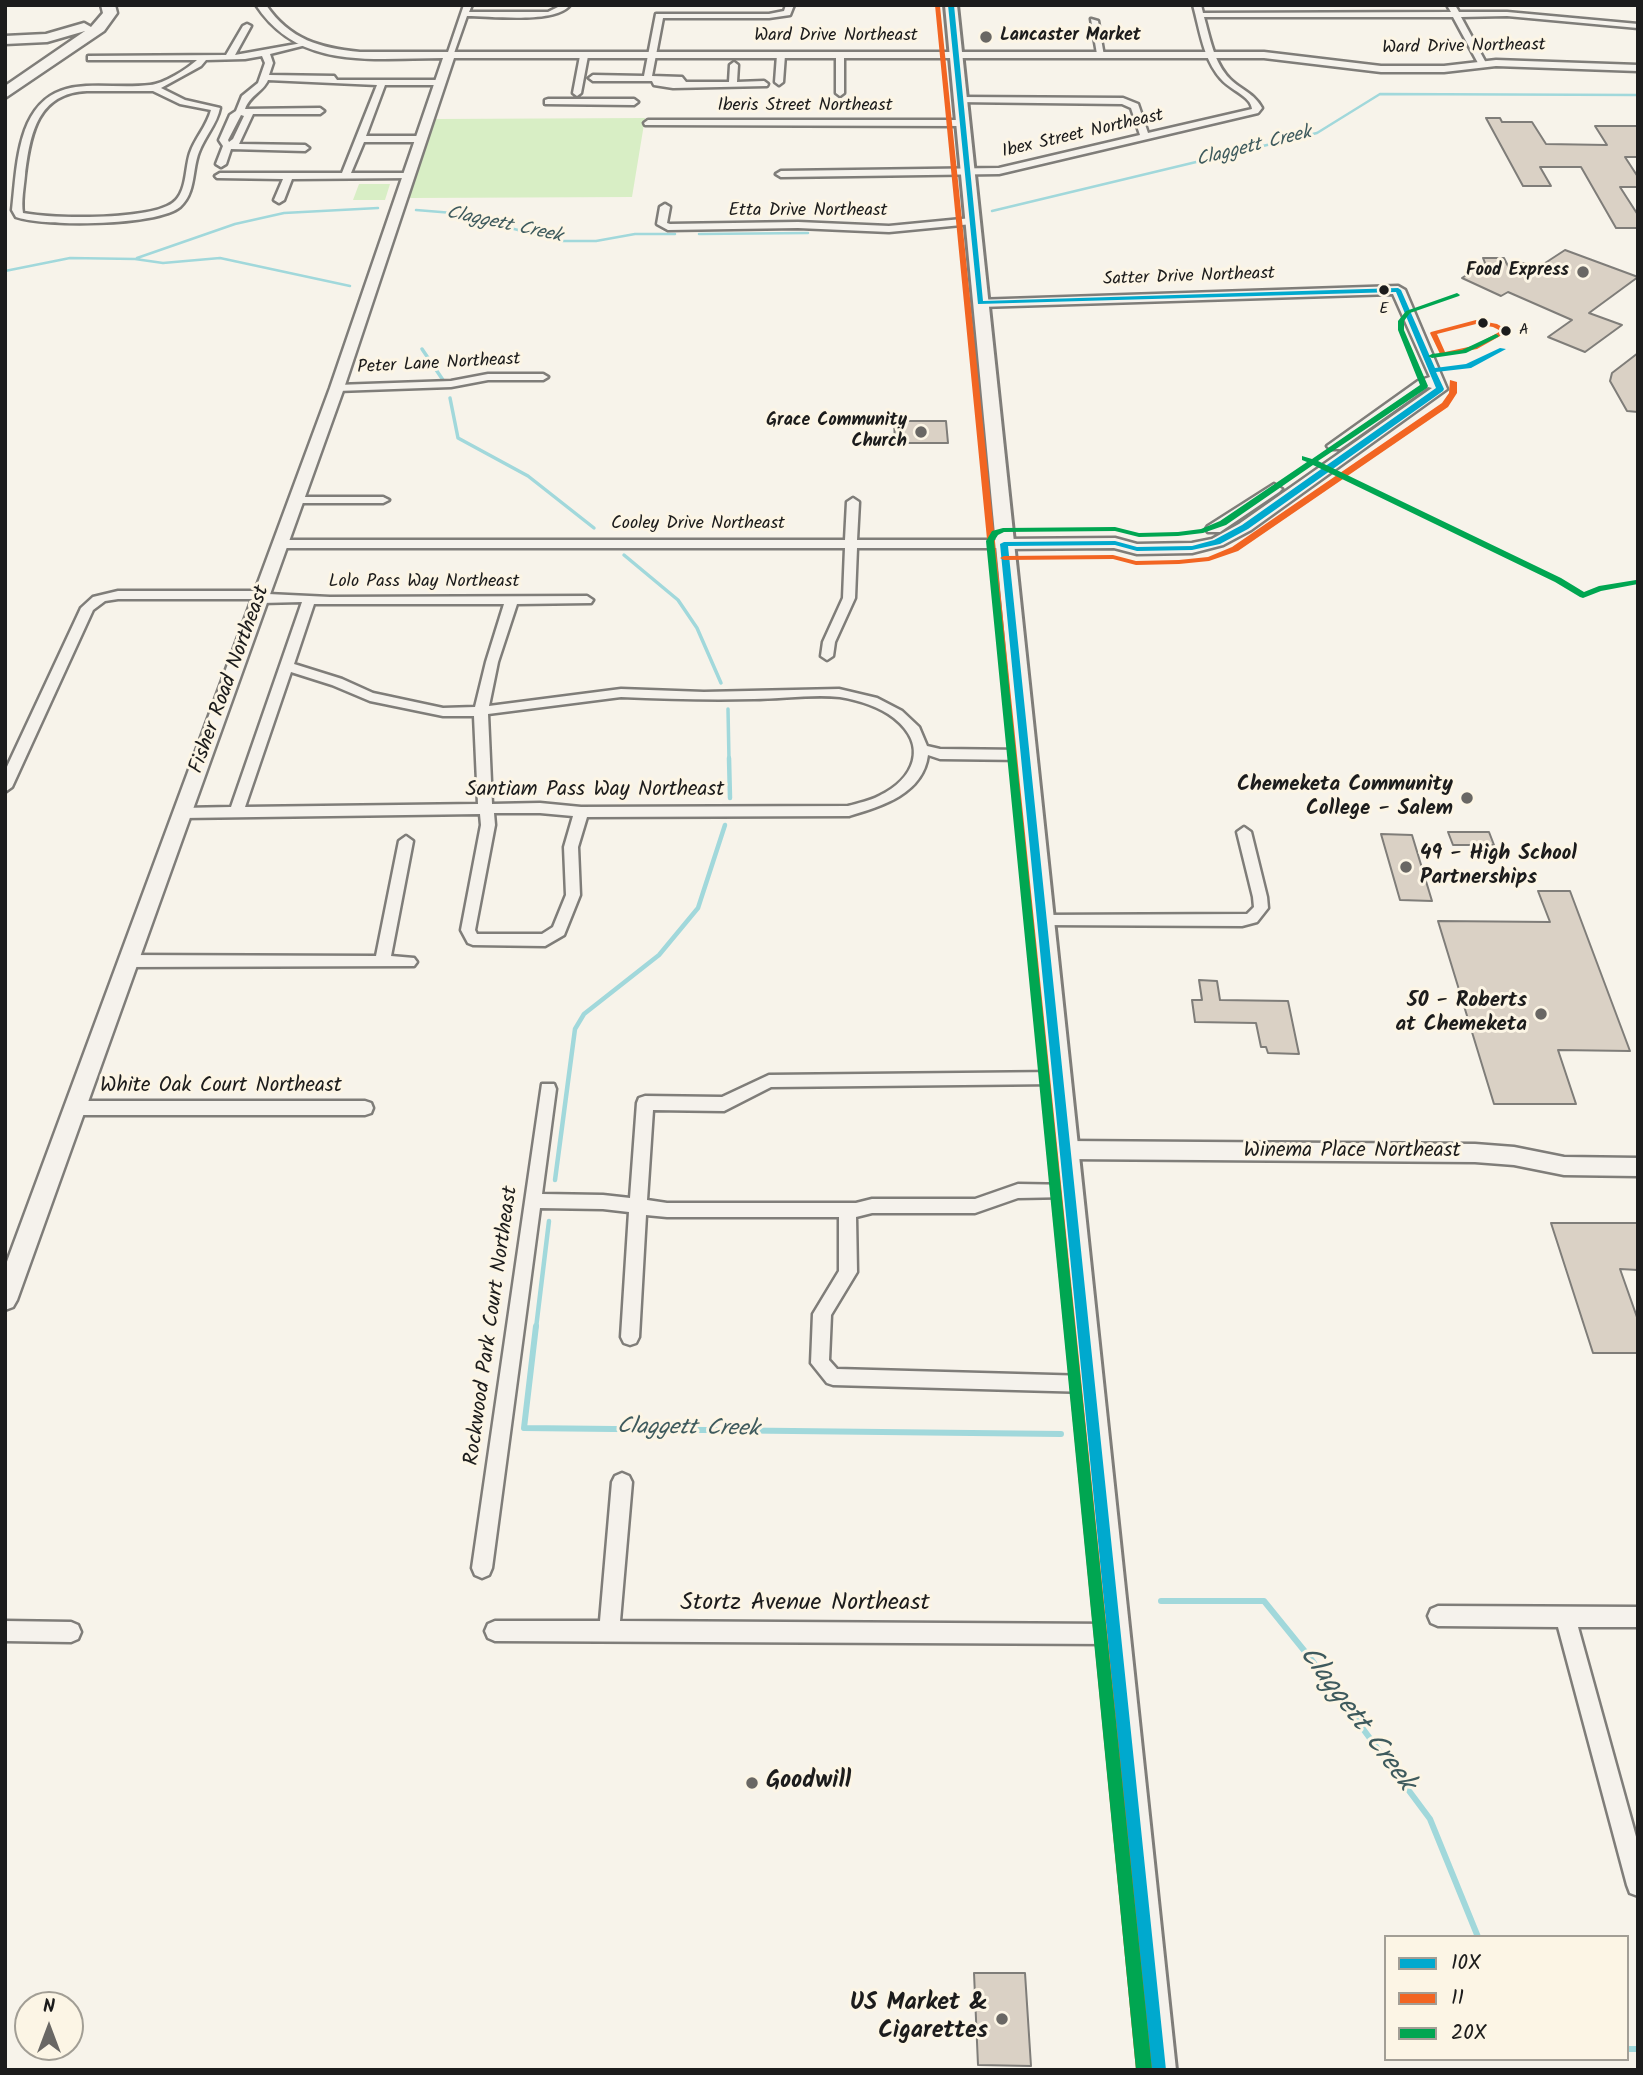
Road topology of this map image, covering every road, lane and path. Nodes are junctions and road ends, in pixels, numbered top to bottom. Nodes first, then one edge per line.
1 (92, 5) edge
2 (107, 5) edge
3 (261, 5) edge
4 (566, 5) edge
5 (951, 5) edge
6 (1197, 5) edge
7 (788, 9) edge
8 (1454, 9) edge
9 (466, 10) edge
10 (1200, 15) junction
11 (1094, 21) dead end
12 (247, 26) dead end
13 (1638, 26) edge
14 (5, 40) edge
15 (302, 45) junction
16 (266, 54) junction
17 (956, 54) junction
18 (1101, 54) junction
19 (1212, 54) junction
20 (651, 55) junction
21 (781, 55) junction
22 (840, 55) junction
23 (449, 56) junction
24 (584, 56) junction
25 (229, 57) junction
26 (91, 58) dead end
27 (204, 58) junction
28 (1482, 63) junction
29 (734, 65) dead end
30 (1638, 68) edge
31 (263, 77) junction
32 (593, 78) dead end
33 (652, 78) junction
34 (382, 82) junction
35 (440, 82) junction
36 (779, 82) dead end
37 (733, 84) junction
38 (764, 84) dead end
39 (155, 88) junction
40 (614, 90) junction
41 (5, 93) edge
42 (577, 93) dead end
43 (840, 93) dead end
44 (960, 100) junction
45 (548, 102) dead end
46 (634, 102) dead end
47 (320, 111) dead end
48 (240, 112) junction
49 (648, 123) dead end
50 (962, 123) junction
51 (1145, 137) junction
52 (361, 139) junction
53 (420, 139) junction
54 (228, 146) junction
55 (304, 148) dead end
56 (221, 164) dead end
57 (967, 172) junction
58 (781, 174) dead end
59 (220, 176) dead end
60 (289, 176) junction
61 (345, 176) junction
62 (408, 176) junction
63 (279, 200) dead end
64 (665, 207) dead end
65 (972, 221) junction
66 (1398, 290) joint
67 (980, 303) junction
68 (543, 377) dead end
69 (337, 388) junction
70 (383, 500) dead end
71 (296, 501) junction
72 (853, 502) dead end
73 (280, 544) junction
74 (852, 544) junction
75 (1004, 544) junction
76 (261, 597) junction
77 (309, 600) junction
78 (512, 600) junction
79 (587, 600) dead end
80 (827, 656) dead end
81 (288, 667) junction
82 (481, 711) junction
83 (923, 749) junction
84 (1025, 751) junction
85 (5, 787) edge
86 (487, 811) junction
87 (580, 812) junction
88 (182, 813) junction
89 (236, 814) junction
90 (1244, 832) dead end
91 (406, 841) dead end
92 (1042, 920) junction
93 (127, 961) junction
94 (382, 962) junction
95 (409, 962) dead end
96 (1058, 1078) junction
97 (548, 1089) dead end
98 (76, 1108) junction
99 (365, 1108) dead end
100 (1065, 1150) junction
101 (1638, 1167) edge
102 (1069, 1190) junction
103 (533, 1201) junction
104 (638, 1206) junction
105 (847, 1210) junction
106 (5, 1300) edge
107 (631, 1337) dead end
108 (1089, 1384) junction
109 (622, 1482) dead end
110 (482, 1568) dead end
111 (1438, 1616) dead end
112 (1566, 1617) junction
113 (1638, 1617) edge
114 (609, 1630) junction
115 (5, 1631) edge
116 (495, 1631) dead end
117 (71, 1632) dead end
118 (1115, 1634) junction
119 (1638, 1885) edge
120 (1158, 2070) edge

1 - 14 highway
2 - 41 highway
3 - 15 street, Ward Drive Northeast
4 - 9 street
5 - 17 main road
6 - 10 street
7 - 20 street
8 - 10 street
8 - 13 street
8 - 28 street
9 - 23 street
10 - 19 street
11 - 18 street
12 - 25 street
15 - 16 street
15 - 23 street, Ward Drive Northeast
16 - 25 street
16 - 31 street
17 - 18 street, Ward Drive Northeast
17 - 22 street, Ward Drive Northeast
17 - 44 main road
18 - 19 street, Ward Drive Northeast
19 - 28 street, Ward Drive Northeast
19 - 51 street, Ibex Street Northeast
20 - 21 street, Ward Drive Northeast
20 - 24 street, Ward Drive Northeast
20 - 33 street
21 - 22 street, Ward Drive Northeast
21 - 36 street
22 - 43 street
23 - 24 street, Ward Drive Northeast
23 - 35 street, Fisher Road Northeast
24 - 42 street
25 - 27 street
26 - 27 street
27 - 39 street
28 - 30 street, Ward Drive Northeast
29 - 37 street
31 - 34 street
31 - 48 street
32 - 40 street
33 - 37 street
33 - 40 street
34 - 35 street
34 - 52 street
35 - 53 street, Fisher Road Northeast
37 - 38 street
39 - 39 street
40 - 45 street
40 - 46 street
44 - 50 main road
44 - 51 street
47 - 48 street
48 - 54 street
49 - 50 street, Iberis Street Northeast
50 - 57 main road
51 - 57 street, Ibex Street Northeast
52 - 53 street
52 - 61 street
53 - 62 street, Fisher Road Northeast
54 - 55 street
54 - 56 street
57 - 58 street, Ibex Street Northeast
57 - 65 main road
59 - 60 street
60 - 61 street
60 - 63 street
61 - 62 street
62 - 69 street, Fisher Road Northeast
64 - 65 street, Etta Drive Northeast
65 - 67 main road
66 - 67 street, Satter Drive Northeast
66 - 75 street, Cooley Drive Northeast
67 - 75 main road
68 - 69 street, Peter Lane Northeast
69 - 71 street, Fisher Road Northeast
70 - 71 street
71 - 73 street, Fisher Road Northeast
72 - 74 street
73 - 74 street, Cooley Drive Northeast
73 - 76 street, Fisher Road Northeast
74 - 75 street, Cooley Drive Northeast
74 - 80 street
75 - 84 main road
76 - 77 street, Lolo Pass Way Northeast
76 - 85 street, Lolo Pass Way Northeast
76 - 88 street, Fisher Road Northeast
77 - 78 street, Lolo Pass Way Northeast
77 - 81 street
78 - 79 street, Lolo Pass Way Northeast
78 - 82 street
81 - 82 street
81 - 89 street
82 - 83 street
82 - 86 street
83 - 84 street
83 - 87 street, Santiam Pass Way Northeast
84 - 92 main road
86 - 87 street, Santiam Pass Way Northeast
86 - 87 street
86 - 89 street, Santiam Pass Way Northeast
88 - 89 street, Santiam Pass Way Northeast
88 - 93 street, Fisher Road Northeast
90 - 92 street
91 - 94 street
92 - 96 main road
93 - 94 street
93 - 98 street, Fisher Road Northeast
94 - 95 street
96 - 100 main road
96 - 104 street
97 - 103 street, Rockwood Park Court Northeast
98 - 99 street, White Oak Court Northeast
98 - 106 street, Fisher Road Northeast
100 - 101 street, Winema Place Northeast
100 - 102 main road
102 - 105 street
102 - 108 main road
103 - 104 street
103 - 110 street, Rockwood Park Court Northeast
104 - 105 street
104 - 107 street
105 - 108 street
108 - 118 main road
109 - 114 street
111 - 112 street
112 - 113 street
112 - 119 street
114 - 116 street, Stortz Avenue Northeast
114 - 118 street, Stortz Avenue Northeast
115 - 117 street
118 - 120 main road

